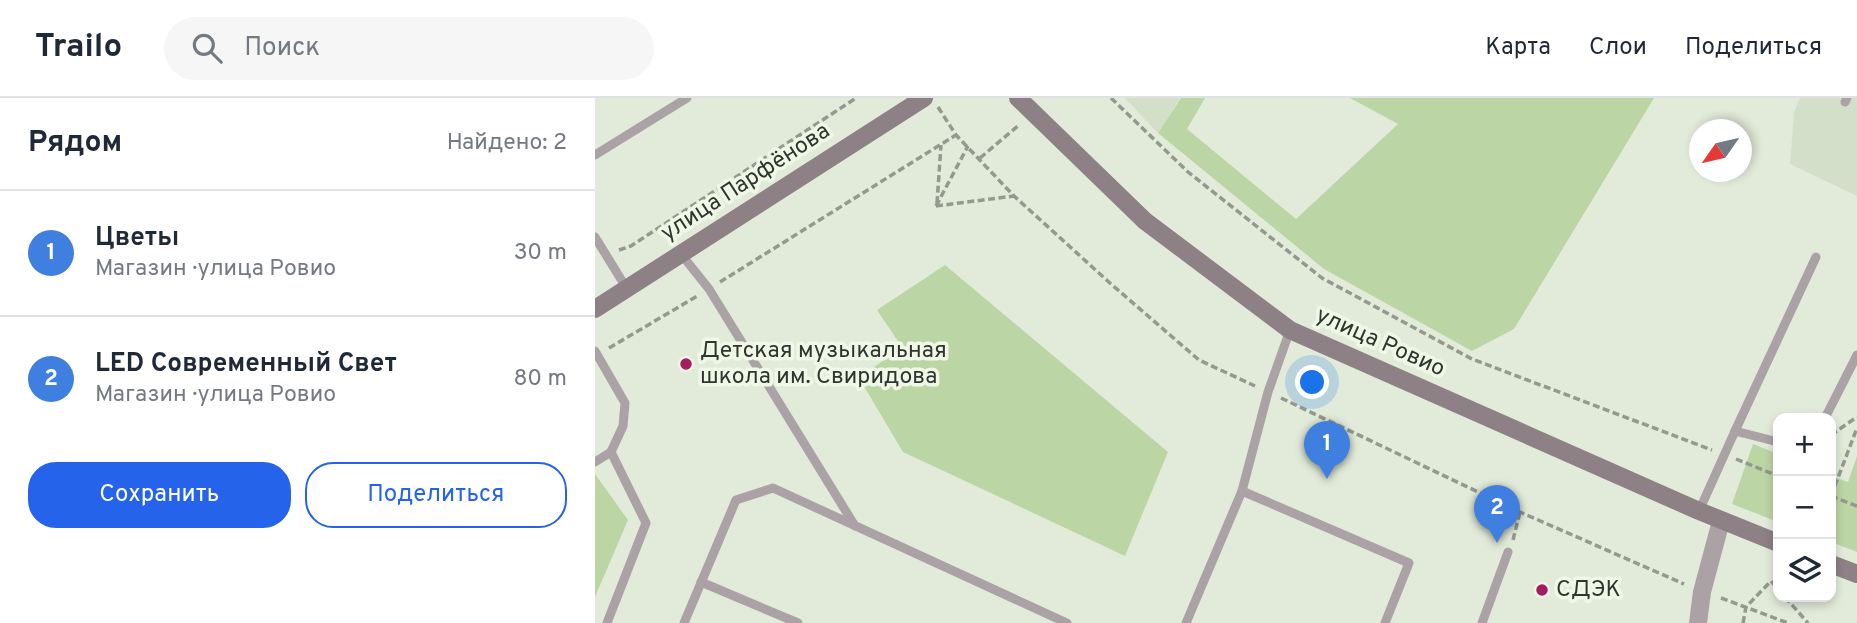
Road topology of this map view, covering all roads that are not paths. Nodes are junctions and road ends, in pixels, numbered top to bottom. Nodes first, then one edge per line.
1 (687, 98) edge
2 (924, 98) edge
3 (1018, 98) edge
4 (595, 155) edge
5 (595, 237) edge
6 (681, 254) junction
7 (1816, 257) dead end
8 (627, 289) junction
9 (595, 309) edge
10 (1290, 330) junction
11 (596, 353) edge
12 (1857, 355) edge
13 (1828, 413) edge
14 (1735, 431) junction
15 (1773, 441) edge
16 (611, 452) junction
17 (595, 462) edge
18 (1242, 491) junction
19 (1699, 512) junction
20 (1721, 521) junction
21 (856, 527) junction
22 (1773, 541) edge
23 (1509, 552) road end
24 (1836, 566) edge
25 (1857, 574) edge
26 (701, 582) junction
27 (607, 623) edge
28 (684, 623) edge
29 (798, 623) edge
30 (1067, 623) edge
31 (1186, 623) edge
32 (1385, 623) edge
33 (1482, 623) edge
34 (1698, 623) edge

1 - 4 lane
2 - 6 main road, улица Парфёнова
3 - 10 main road, улица Ровио
5 - 8 lane
6 - 8 main road, улица Парфёнова
6 - 21 lane
7 - 14 lane
8 - 9 main road, улица Парфёнова
10 - 18 lane
10 - 19 main road, улица Ровио
11 - 16 lane
12 - 13 lane
14 - 15 lane
14 - 19 lane
16 - 17 lane
16 - 27 lane
18 - 31 lane
18 - 32 lane
19 - 20 main road, улица Ровио
20 - 22 main road, улица Ровио
20 - 34 street
21 - 26 lane
21 - 30 lane
23 - 33 lane
24 - 25 main road
26 - 28 lane
26 - 29 lane

